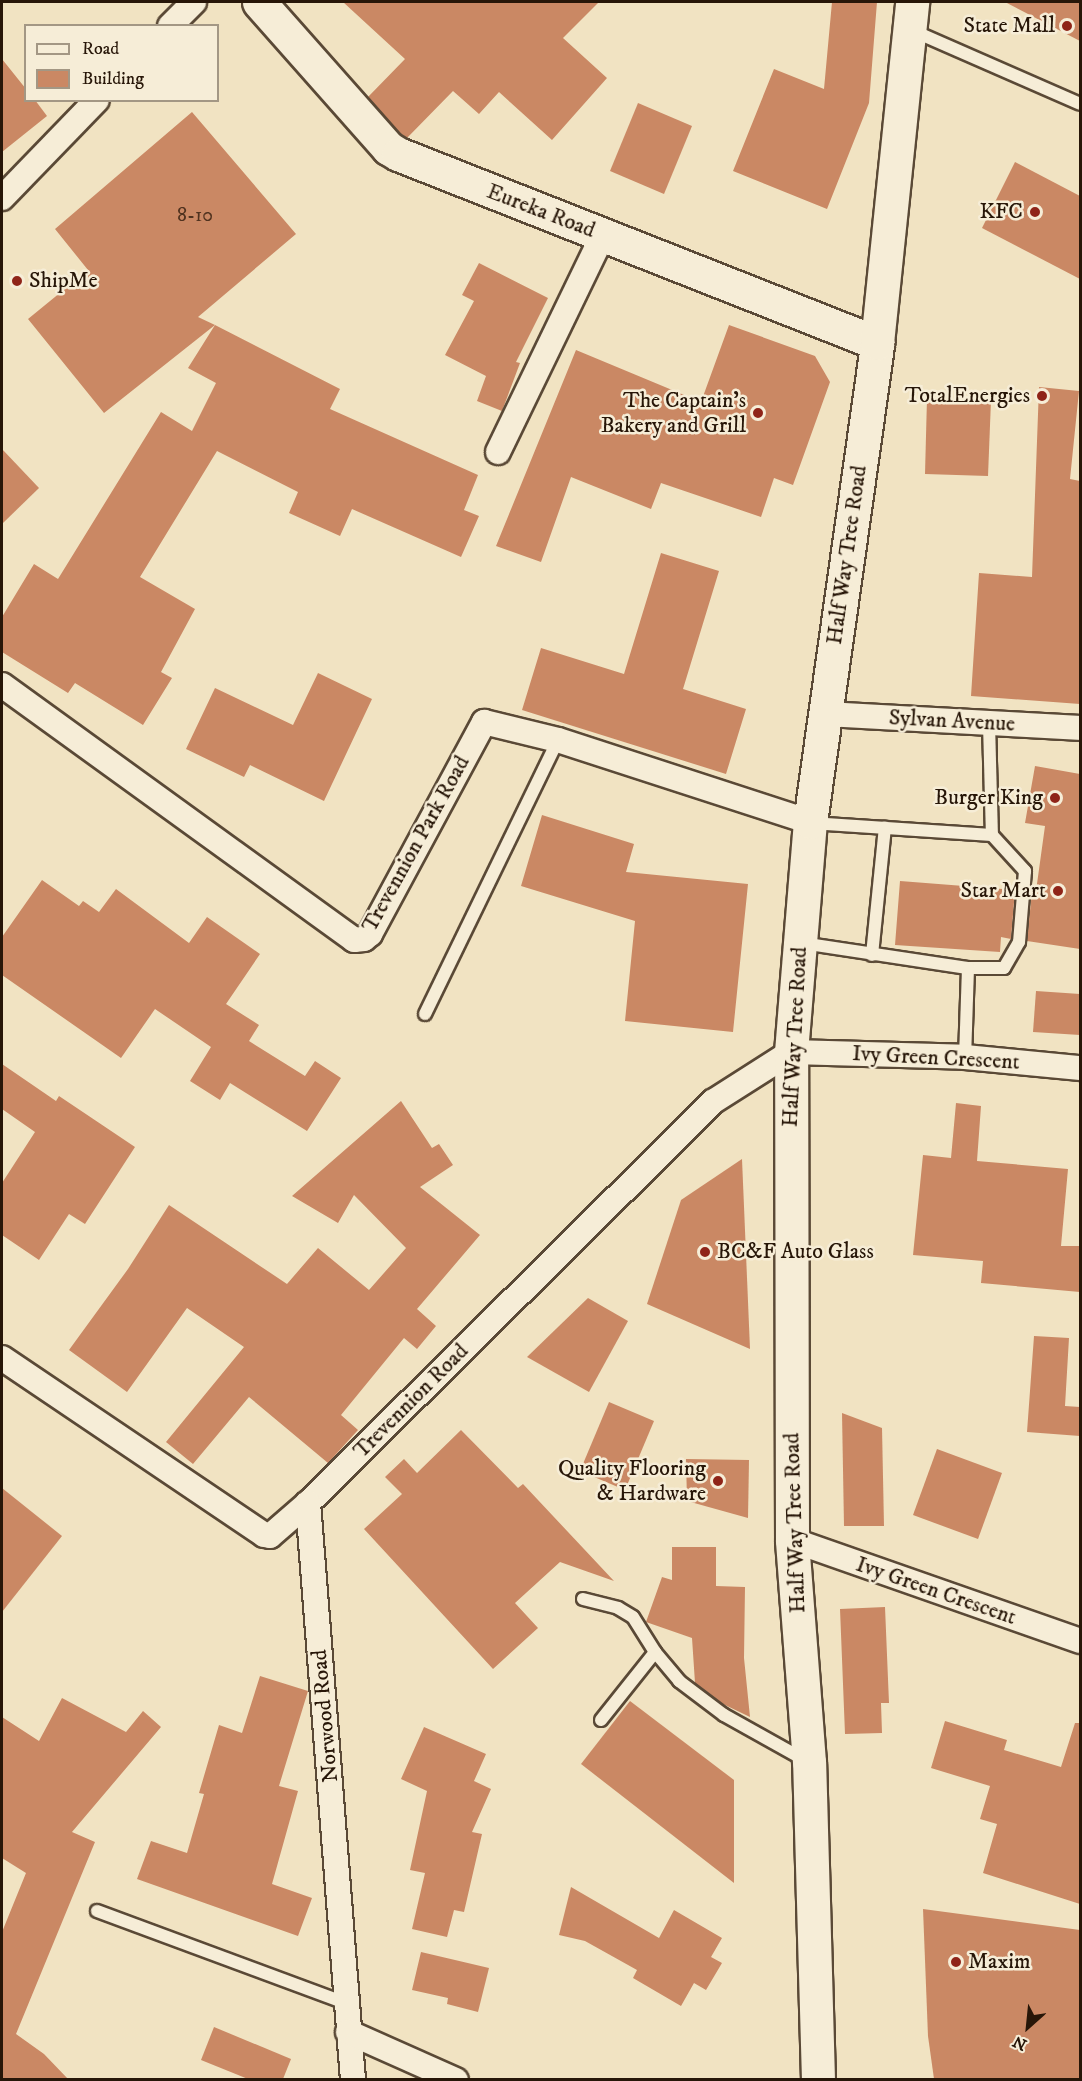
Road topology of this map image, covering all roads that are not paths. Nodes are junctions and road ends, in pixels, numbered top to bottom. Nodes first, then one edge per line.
1 (194, 2) edge
2 (259, 2) edge
3 (909, 15) edge
4 (172, 24) edge
5 (95, 102) edge
6 (1080, 104) edge
7 (2, 198) edge
8 (603, 235) junction
9 (877, 343) junction
10 (498, 452) dead end
11 (2, 685) edge
12 (824, 714) junction
13 (989, 723) junction
14 (1080, 728) edge
15 (558, 740) junction
16 (810, 822) junction
17 (885, 828) junction
18 (992, 835) junction
19 (799, 942) junction
20 (872, 955) junction
21 (968, 968) junction
22 (425, 1014) dead end
23 (791, 1052) junction
24 (965, 1057) junction
25 (1080, 1068) edge
26 (2, 1358) edge
27 (308, 1503) junction
28 (792, 1540) junction
29 (583, 1599) dead end
30 (1080, 1641) edge
31 (655, 1652) junction
32 (601, 1720) dead end
33 (809, 1762) junction
34 (97, 1911) dead end
35 (346, 2003) junction
36 (348, 2032) junction
37 (353, 2079) edge
38 (456, 2079) edge
39 (818, 2079) edge

1 - 4 street
2 - 8 main road, Eureka Road
3 - 6 lane
3 - 9 main road, Half Way Tree Road
5 - 7 street
8 - 9 main road, Eureka Road
8 - 10 street
9 - 12 main road, Half Way Tree Road
11 - 15 street, Trevennion Park Road
12 - 13 street, Sylvan Avenue
12 - 16 main road, Half Way Tree Road
13 - 14 street, Sylvan Avenue
13 - 18 lane
15 - 16 street, Trevennion Park Road
15 - 22 lane
16 - 17 lane
16 - 19 main road, Half Way Tree Road
17 - 18 lane
17 - 20 lane
18 - 21 lane
19 - 20 lane
19 - 23 main road, Half Way Tree Road
20 - 21 lane
21 - 24 lane
23 - 24 street, Ivy Green Crescent
23 - 27 street, Trevennion Road
23 - 28 main road, Half Way Tree Road
24 - 25 street, Ivy Green Crescent
26 - 27 street, Trevennion Road
27 - 35 street, Norwood Road
28 - 30 street, Ivy Green Crescent
28 - 33 main road, Half Way Tree Road
29 - 31 lane
31 - 32 lane
31 - 33 lane
33 - 39 main road, Half Way Tree Road
34 - 35 lane
35 - 36 street, Norwood Road
36 - 37 street, Norwood Road
36 - 38 street

